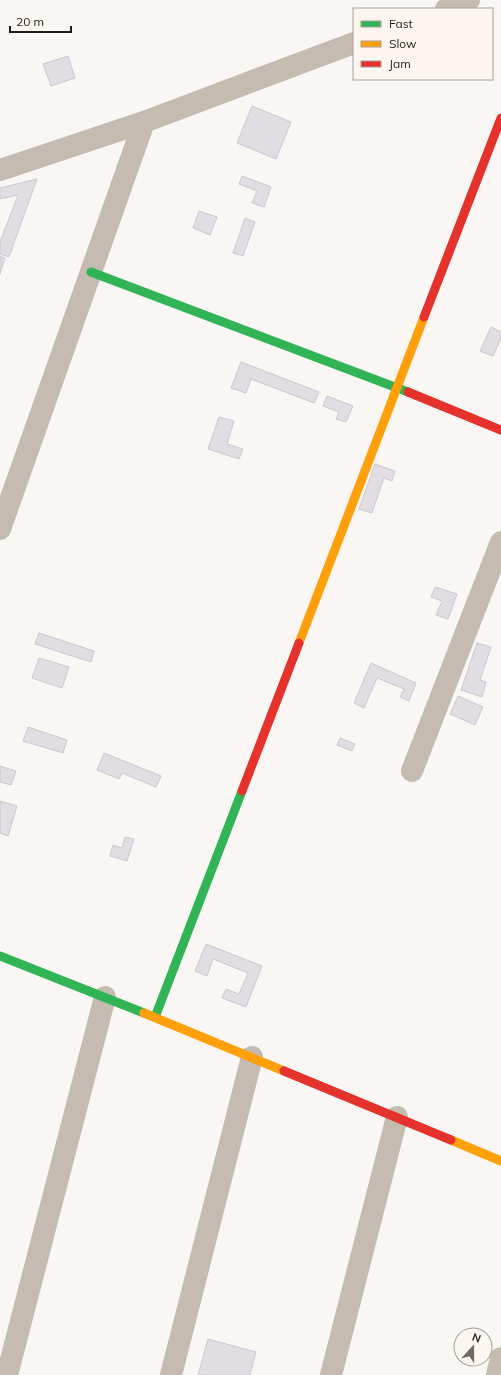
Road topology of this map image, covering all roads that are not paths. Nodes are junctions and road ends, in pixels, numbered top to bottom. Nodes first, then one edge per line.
1 (470, 0) edge
2 (449, 8) edge
3 (353, 43) edge
4 (501, 118) edge
5 (144, 122) junction
6 (0, 170) edge
7 (91, 272) junction
8 (397, 388) junction
9 (501, 430) edge
10 (0, 529) edge
11 (501, 542) edge
12 (412, 771) dead end
13 (0, 956) edge
14 (105, 997) junction
15 (155, 1017) junction
16 (252, 1057) junction
17 (397, 1117) junction
18 (501, 1161) edge
19 (501, 1358) edge
20 (7, 1375) edge
21 (171, 1375) edge
22 (331, 1375) edge
23 (497, 1375) edge

1 - 2 street
3 - 5 street
4 - 8 street
5 - 6 street
5 - 7 street
7 - 8 street
7 - 10 street
8 - 9 street
8 - 15 street
11 - 12 street
13 - 14 street
14 - 15 street
14 - 20 street
15 - 16 street
16 - 17 street
16 - 21 street
17 - 18 street
17 - 22 street
19 - 23 street

